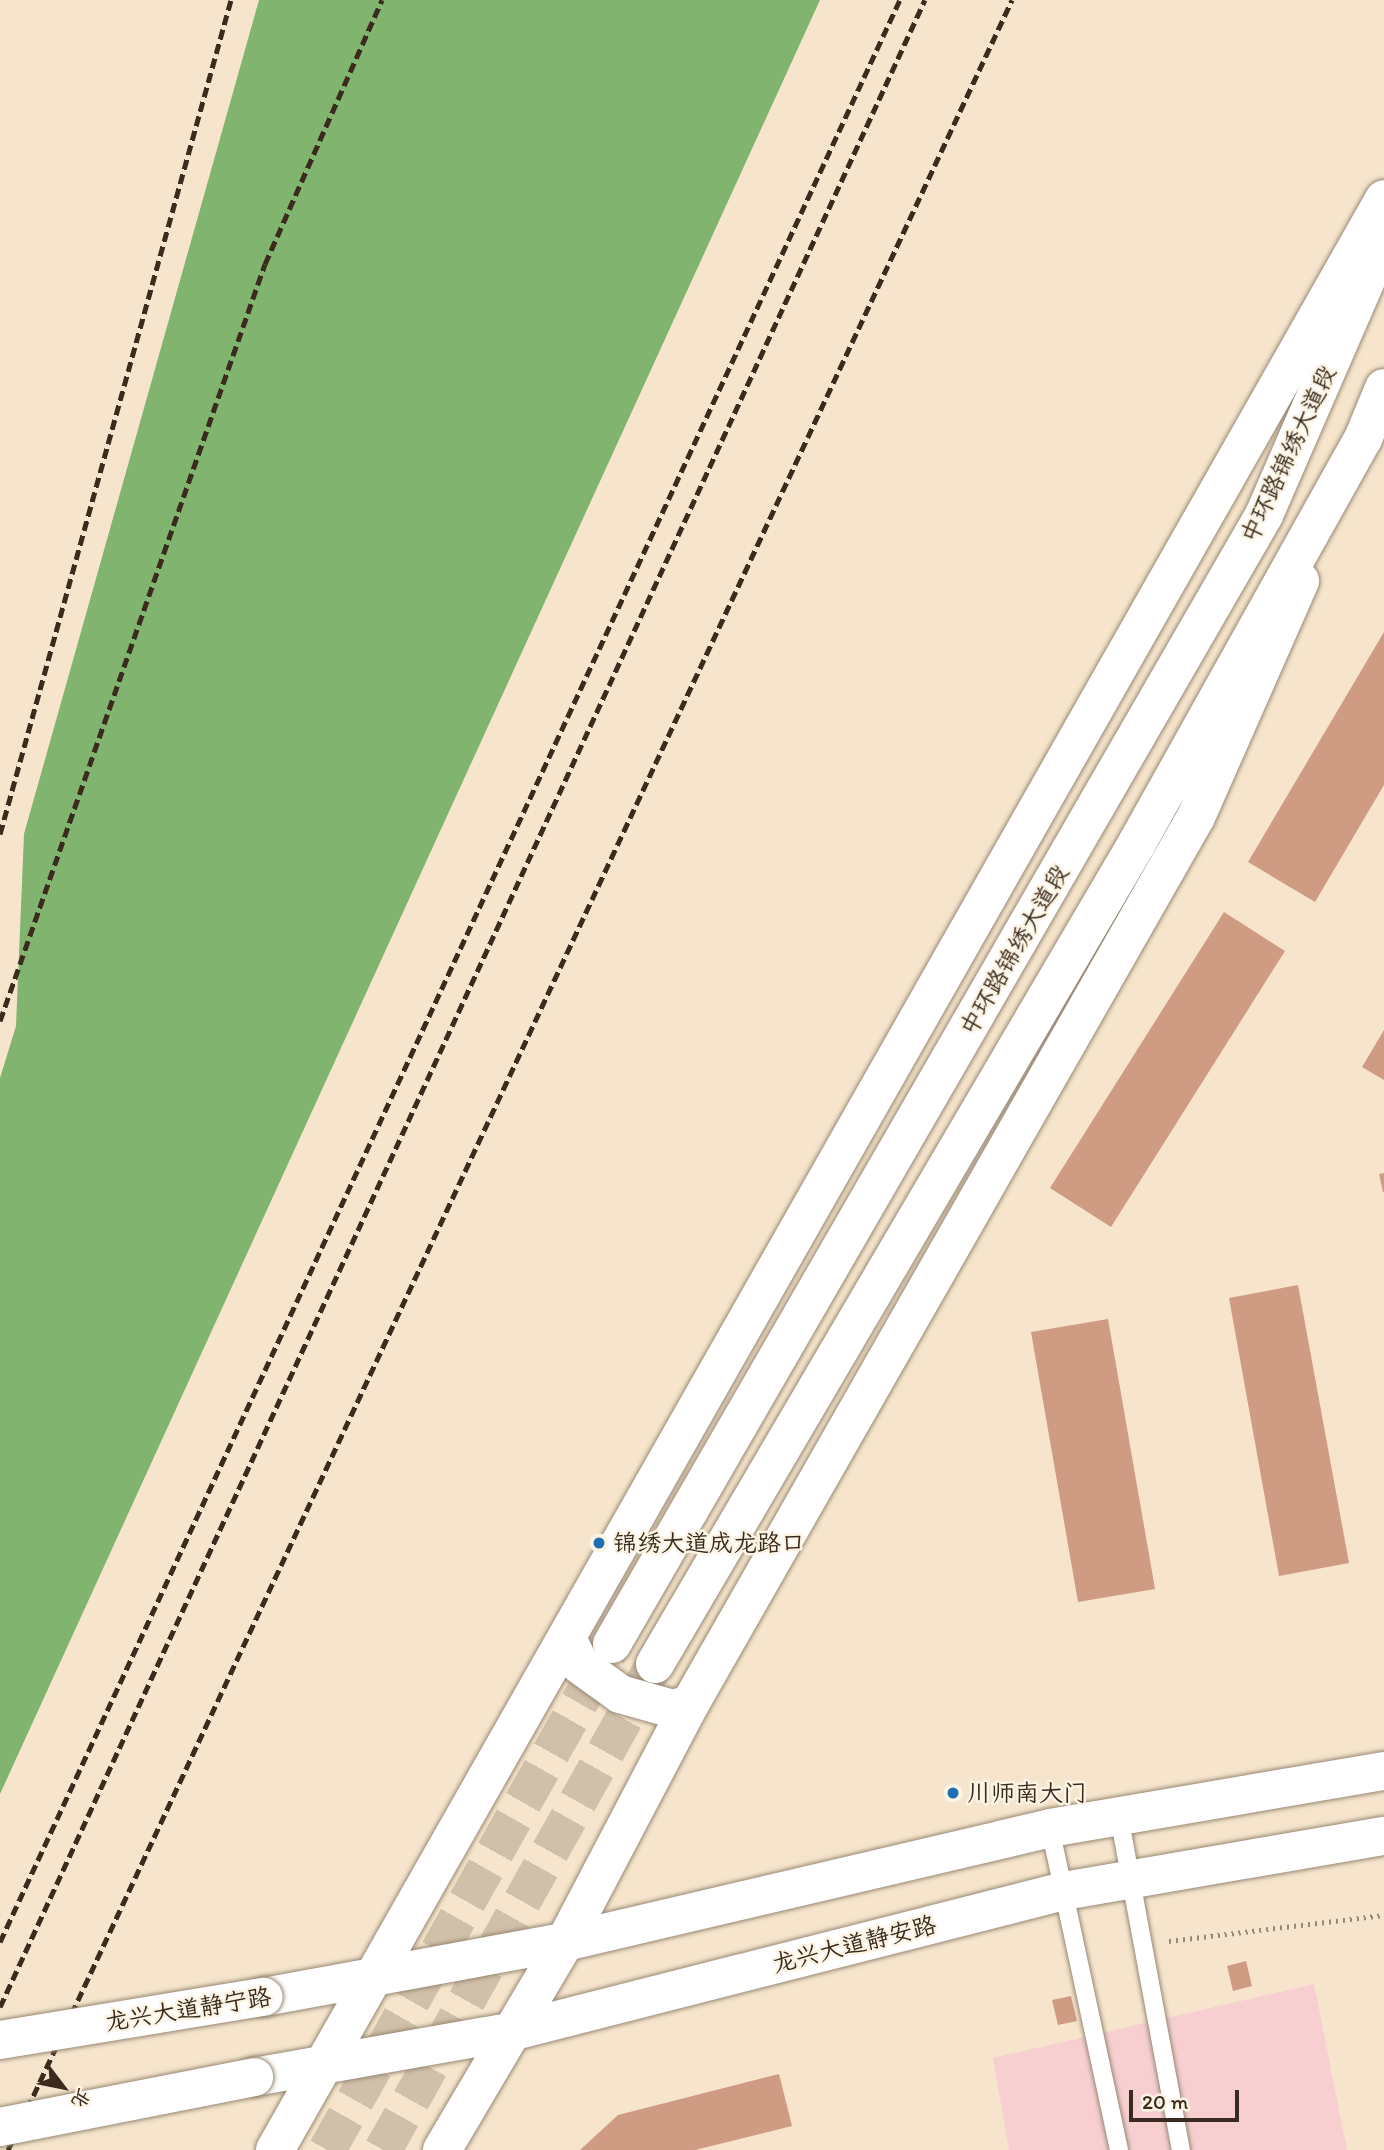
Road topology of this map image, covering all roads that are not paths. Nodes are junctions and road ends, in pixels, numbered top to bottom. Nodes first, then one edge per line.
1 (1384, 199) edge
2 (1384, 239) edge
3 (1384, 388) edge
4 (1363, 439) junction
5 (567, 1638) junction
6 (612, 1644) tunnel mouth
7 (655, 1664) tunnel mouth
8 (690, 1704) junction
9 (1384, 1771) edge
10 (1119, 1816) junction
11 (1050, 1828) junction
12 (1384, 1836) edge
13 (1131, 1878) junction
14 (1065, 1891) junction
15 (565, 1942) junction
16 (376, 1976) junction
17 (514, 2031) junction
18 (0, 2040) edge
19 (326, 2061) junction
20 (0, 2127) edge
21 (275, 2150) edge
22 (442, 2150) edge
23 (1119, 2150) edge
24 (1181, 2150) edge

1 - 5 main road
2 - 6 main road, 中环路锦绣大道段
3 - 4 main road, 中环路锦绣大道段
4 - 7 main road, 中环路锦绣大道段
4 - 8 main road
5 - 8 main road
5 - 16 main road
8 - 15 main road
9 - 10 main road
10 - 11 main road
10 - 13 lane
11 - 14 lane
11 - 15 main road
12 - 13 main road, 龙兴大道静安路
13 - 14 main road, 龙兴大道静安路
13 - 24 lane
14 - 17 main road, 龙兴大道静安路
14 - 23 lane
15 - 16 main road
15 - 17 main road
16 - 18 main road, 龙兴大道静宁路, bridge
16 - 19 main road
17 - 19 main road, 龙兴大道静安路
17 - 22 main road
19 - 20 main road, bridge
19 - 21 main road

